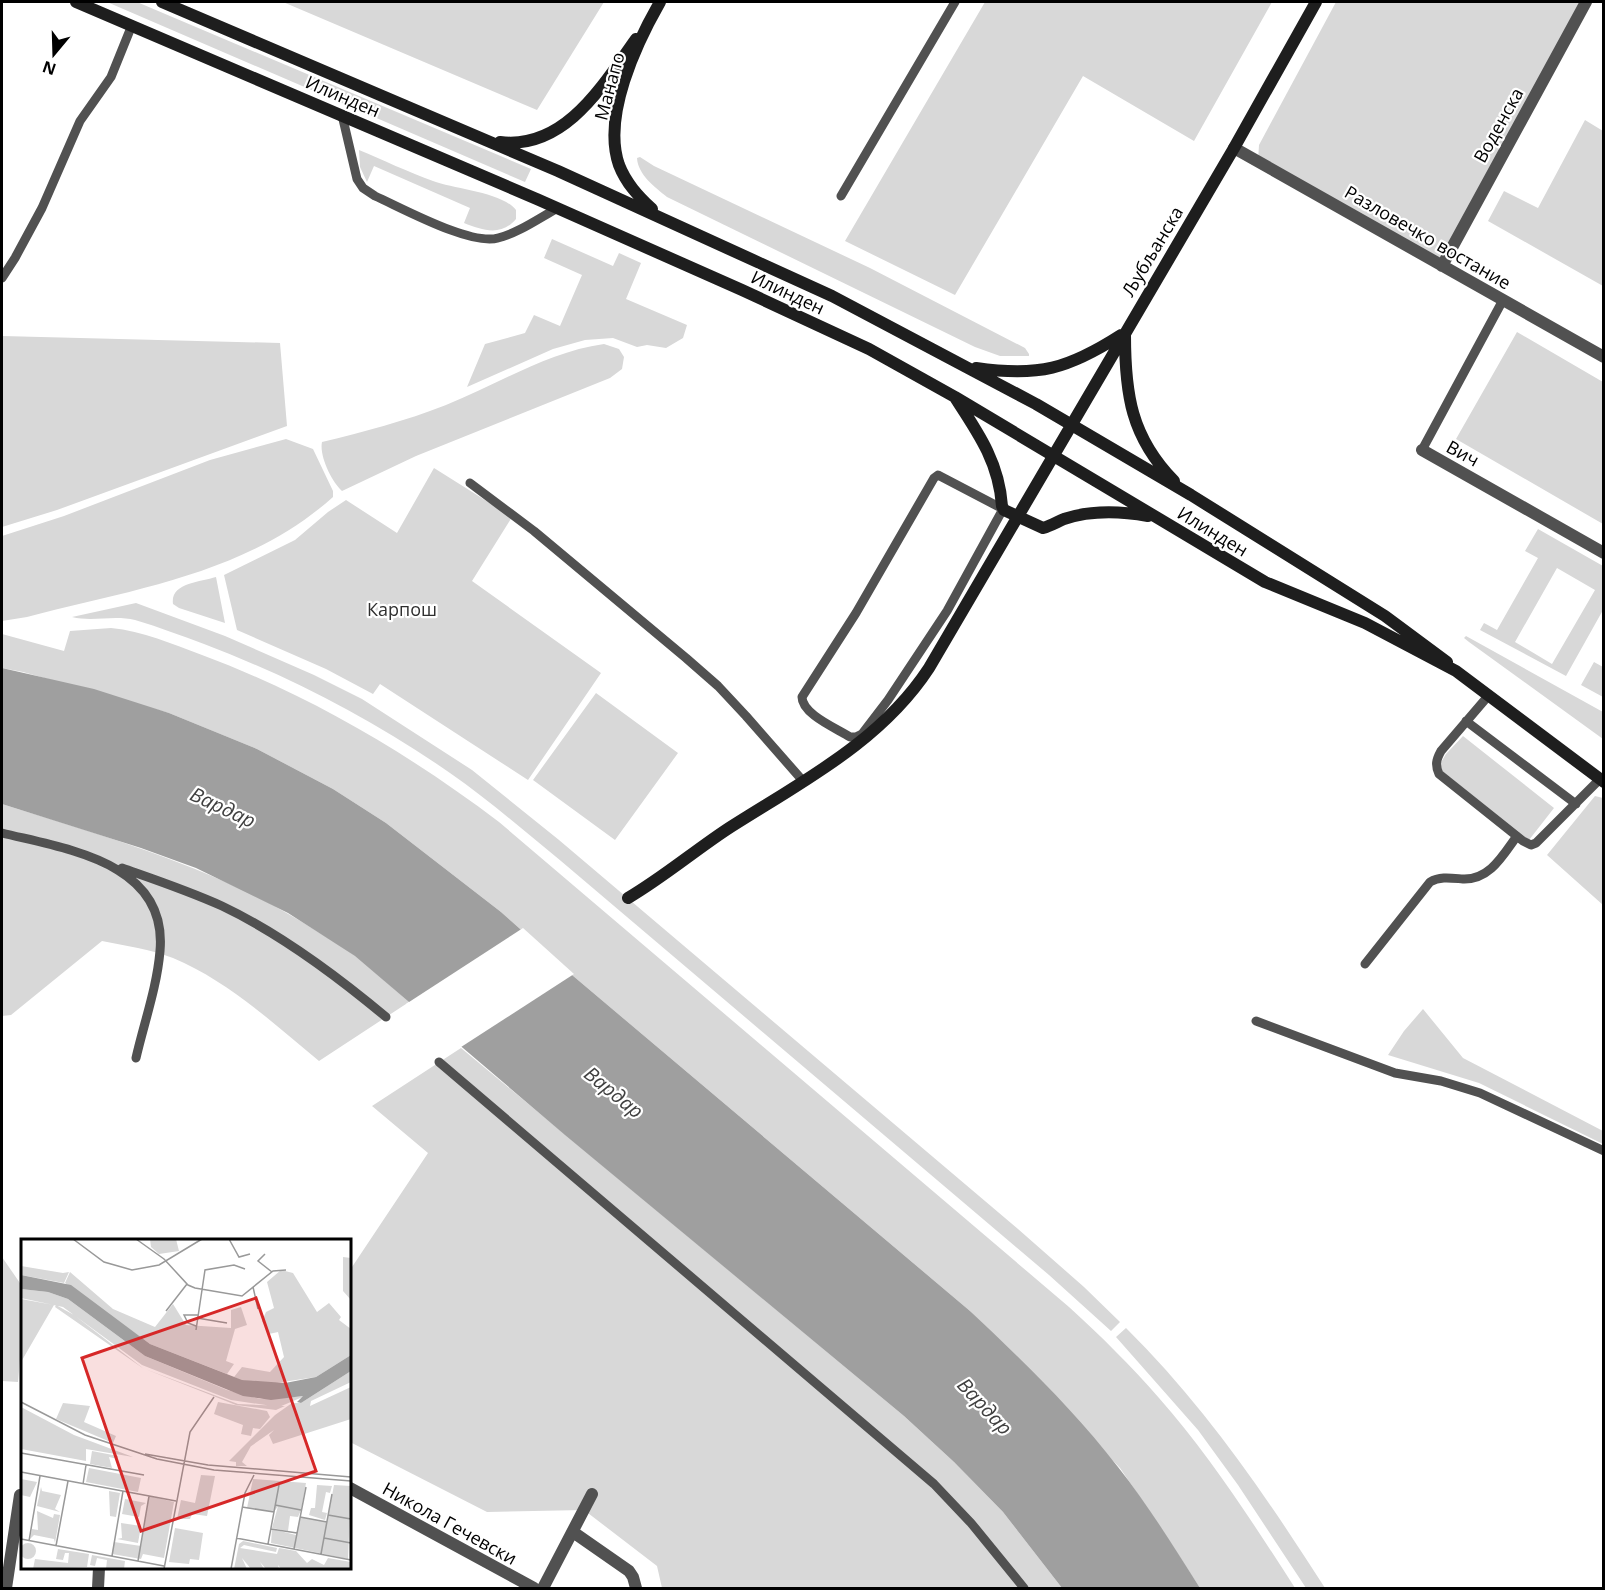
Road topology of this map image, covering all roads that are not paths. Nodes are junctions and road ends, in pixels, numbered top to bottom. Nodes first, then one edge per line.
1 (76, 2) edge
2 (162, 2) edge
3 (660, 2) edge
4 (955, 2) edge
5 (1316, 2) edge
6 (1586, 2) edge
7 (649, 22) junction
8 (132, 25) junction
9 (342, 115) junction
10 (485, 139) junction
11 (1234, 148) junction
12 (841, 196) dead end
13 (556, 209) junction
14 (662, 217) junction
15 (1442, 266) junction
16 (2, 278) edge
17 (1503, 300) junction
18 (1125, 333) junction
19 (1604, 357) edge
20 (967, 367) junction
21 (955, 397) junction
22 (1071, 425) junction
23 (1422, 450) joint
24 (1053, 455) junction
25 (470, 483) dead end
26 (1191, 495) junction
27 (1003, 509) junction
28 (1016, 516) junction
29 (1158, 519) junction
30 (1604, 553) edge
31 (1456, 672) junction
32 (1489, 695) junction
33 (1466, 721) junction
34 (803, 781) junction
35 (1602, 781) edge
36 (1575, 804) junction
37 (2, 833) edge
38 (1516, 836) junction
39 (106, 862) junction
40 (628, 898) dead end
41 (1365, 964) dead end
42 (386, 1017) dead end
43 (1256, 1021) dead end
44 (136, 1058) dead end
45 (439, 1062) dead end
46 (1604, 1151) edge
47 (351, 1489) edge
48 (592, 1494) dead end
49 (20, 1496) dead end
50 (573, 1532) junction
51 (99, 1569) edge
52 (6, 1588) edge
53 (98, 1588) edge
54 (534, 1588) edge
55 (543, 1588) edge
56 (636, 1588) edge
57 (1024, 1588) edge

1 - 8 street, Илинден
2 - 10 street, Илинден
3 - 7 street, Манапо
4 - 12 lane
5 - 11 street, Љубљанска
6 - 15 street, Воденска
7 - 10 street, Манапо
7 - 14 street, Манапо
8 - 9 street, Илинден
8 - 16 lane
9 - 13 street, Илинден
9 - 13 lane
10 - 14 street, Илинден
11 - 15 street, Разловечко востание
11 - 18 street, Љубљанска
13 - 21 street, Илинден
14 - 20 street, Илинден
15 - 17 street, Разловечко востание
17 - 19 street, Разловечко востание
17 - 23 lane, Вич
18 - 20 street
18 - 22 street, Љубљанска
18 - 26 street
20 - 22 street, Илинден
21 - 24 street, Илинден
21 - 27 street
22 - 24 street, Љубљанска
22 - 26 street, Илинден
23 - 30 street, Вич
24 - 28 street, Љубљанска
24 - 29 street, Илинден
25 - 34 lane
26 - 31 street, Илинден
27 - 27 lane
27 - 28 street
28 - 29 street
28 - 34 street, Љубљанска
29 - 31 street, Илинден
31 - 32 street, Илинден
32 - 33 lane
32 - 35 street, Илинден
33 - 36 lane
33 - 38 lane
34 - 40 street, Љубљанска
35 - 36 lane
36 - 38 lane
37 - 39 lane
38 - 41 lane
39 - 42 lane
39 - 44 lane
43 - 46 lane
45 - 57 lane
47 - 54 street, Никола Гечевски
48 - 50 street
49 - 52 street
50 - 55 street
50 - 56 street
51 - 53 street

